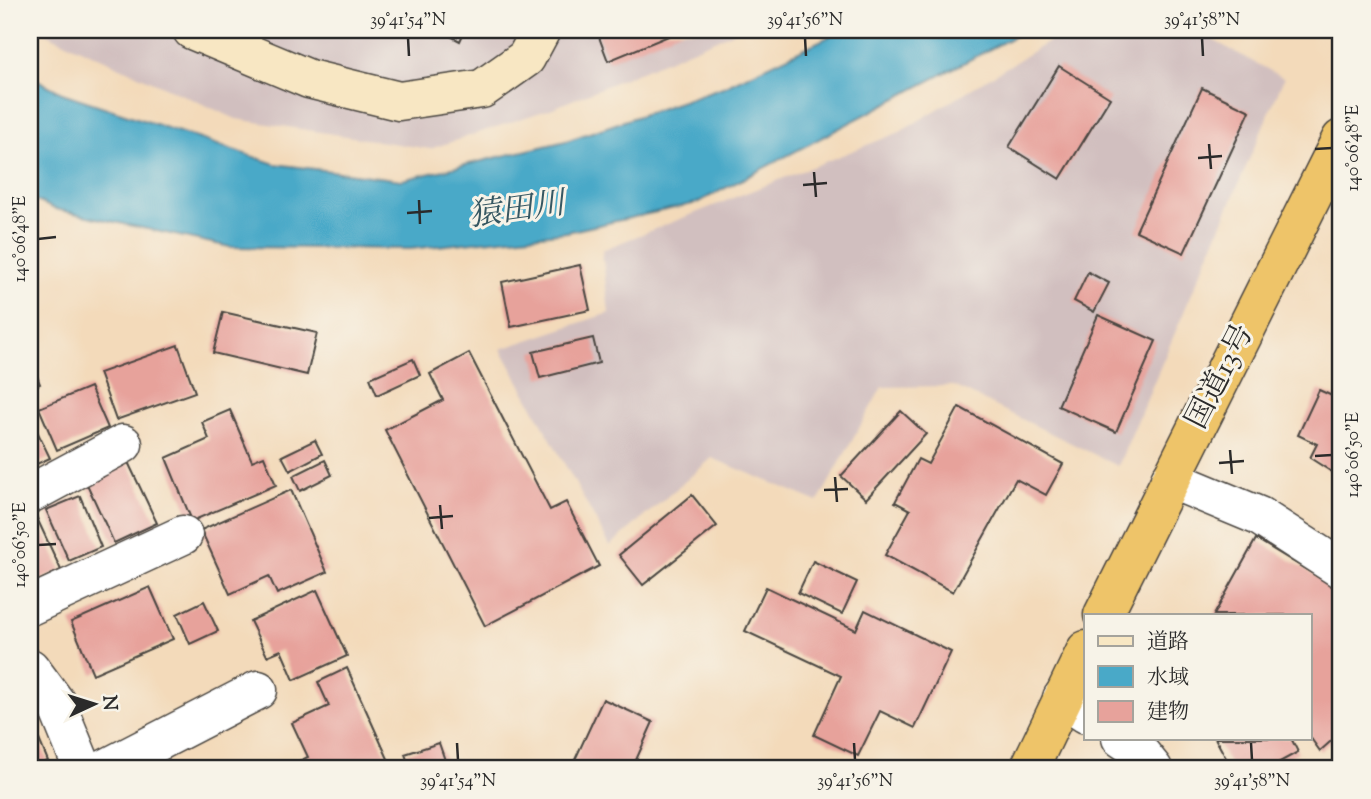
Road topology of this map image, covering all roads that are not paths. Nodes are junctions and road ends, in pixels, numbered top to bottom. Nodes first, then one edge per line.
1 (541, 30) edge
2 (199, 31) edge
3 (1341, 139) edge
4 (122, 444) dead end
5 (1170, 479) junction
6 (30, 494) edge
7 (183, 535) dead end
8 (1341, 569) edge
9 (30, 606) edge
10 (1103, 614) edge
11 (1084, 659) edge
12 (30, 668) edge
13 (258, 690) dead end
14 (1074, 706) edge
15 (1124, 740) edge
16 (83, 769) edge
17 (105, 769) edge
18 (1029, 769) edge
19 (1153, 769) edge

1 - 2 street
3 - 5 highway, 国道13号
4 - 6 street
5 - 8 street
5 - 10 highway, 国道13号
7 - 9 street
11 - 14 highway
12 - 16 street
13 - 17 street
14 - 18 highway
15 - 19 street

